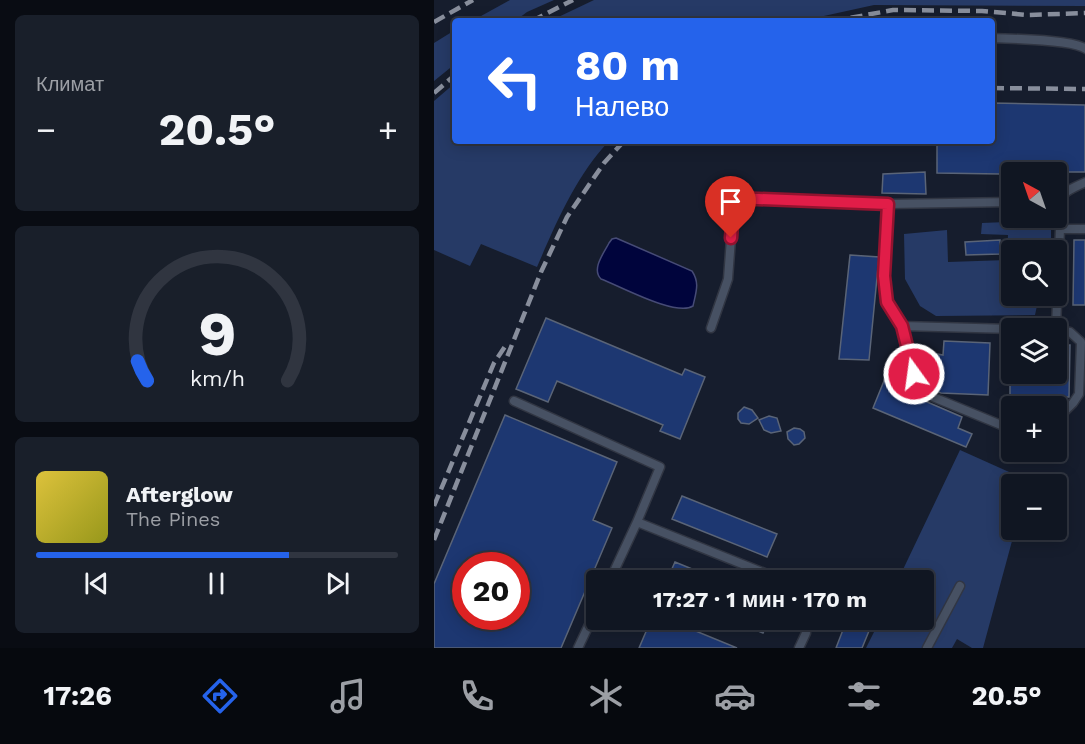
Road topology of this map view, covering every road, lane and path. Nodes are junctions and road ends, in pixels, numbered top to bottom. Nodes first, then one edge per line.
1 (995, 38) edge
2 (1085, 49) edge
3 (1085, 182) edge
4 (1067, 189) edge
5 (1001, 202) edge
6 (888, 204) junction
7 (1060, 229) joint
8 (1085, 229) edge
9 (1056, 318) edge
10 (902, 326) junction
11 (711, 328) dead end
12 (1001, 329) edge
13 (1067, 331) edge
14 (514, 402) dead end
15 (1067, 409) edge
16 (1001, 425) edge
17 (637, 522) junction
18 (615, 570) edge
19 (757, 570) edge
20 (960, 586) dead end
21 (587, 630) edge
22 (806, 630) edge
23 (578, 648) edge
24 (800, 648) edge
25 (927, 648) edge

1 - 2 lane
3 - 4 lane
5 - 6 lane
6 - 10 lane
6 - 11 lane
7 - 8 lane
7 - 9 lane
10 - 12 lane
10 - 16 lane
13 - 15 lane
14 - 17 lane
17 - 18 lane
17 - 19 lane
20 - 25 lane
21 - 23 lane
22 - 24 lane

